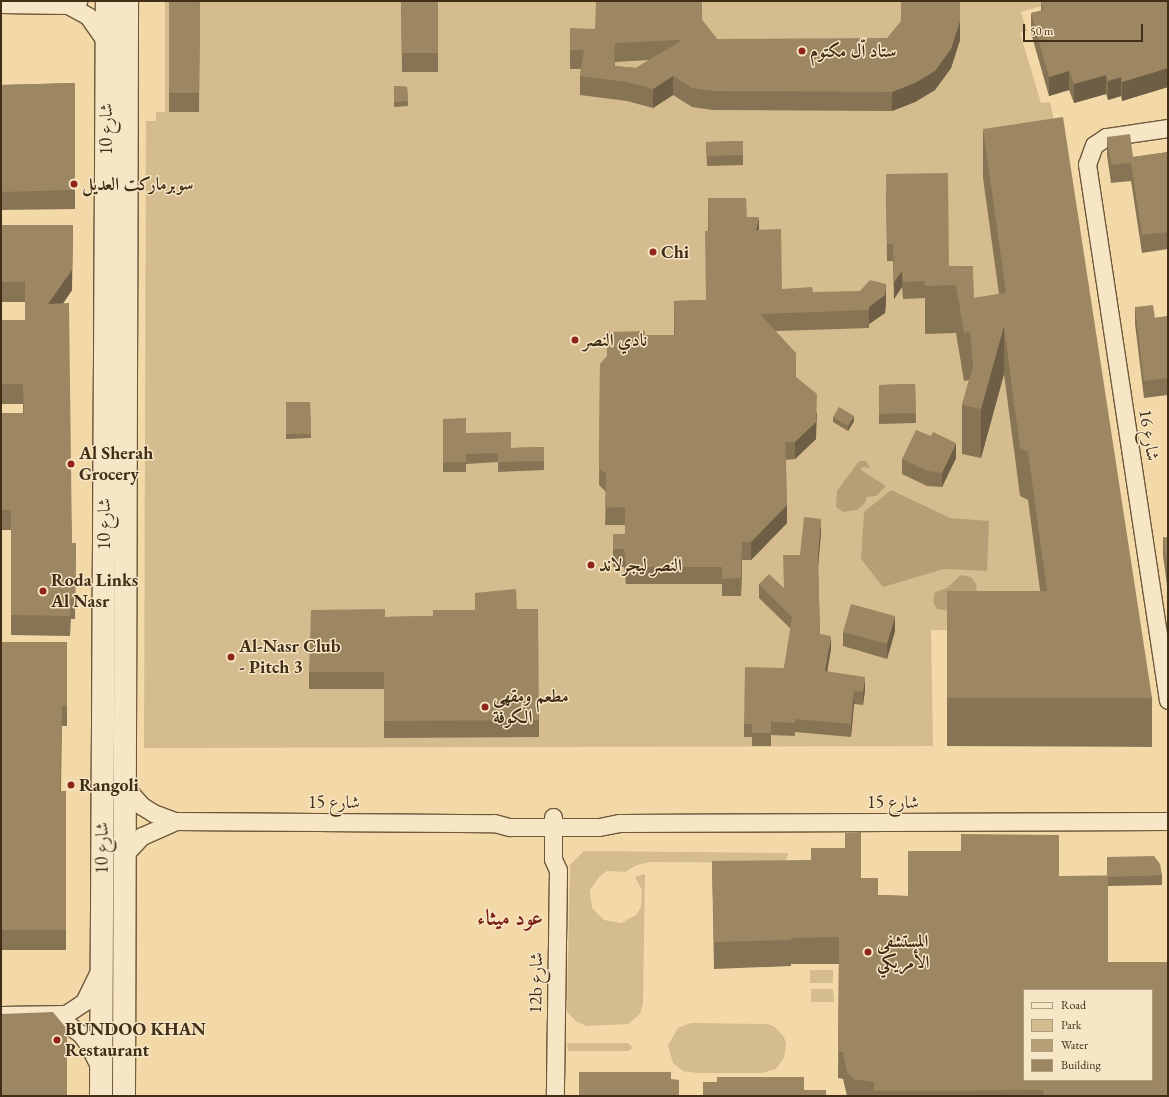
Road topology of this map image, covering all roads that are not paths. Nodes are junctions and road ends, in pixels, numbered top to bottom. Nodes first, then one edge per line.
1 (107, 1) edge
2 (127, 1) edge
3 (73, 3) edge
4 (1, 4) edge
5 (107, 43) junction
6 (1168, 128) edge
7 (1168, 700) edge
8 (124, 786) junction
9 (175, 821) junction
10 (1168, 821) edge
11 (558, 822) junction
12 (124, 856) junction
13 (101, 966) junction
14 (1, 1015) edge
15 (56, 1016) junction
16 (101, 1072) junction
17 (101, 1096) edge
18 (124, 1096) edge
19 (555, 1096) edge

1 - 5 main road, شارع 10
2 - 8 main road, شارع 10
3 - 4 street
3 - 5 street
5 - 13 main road, شارع 10
6 - 7 street, شارع 16
8 - 9 street, شارع 15
8 - 12 main road, شارع 10
9 - 11 street, شارع 15
9 - 12 street, شارع 15
10 - 11 street, شارع 15
11 - 19 street, 12b شارع
12 - 18 main road, شارع 10
13 - 15 street
13 - 16 main road, شارع 10
14 - 15 street
15 - 16 street
16 - 17 main road, شارع 10

